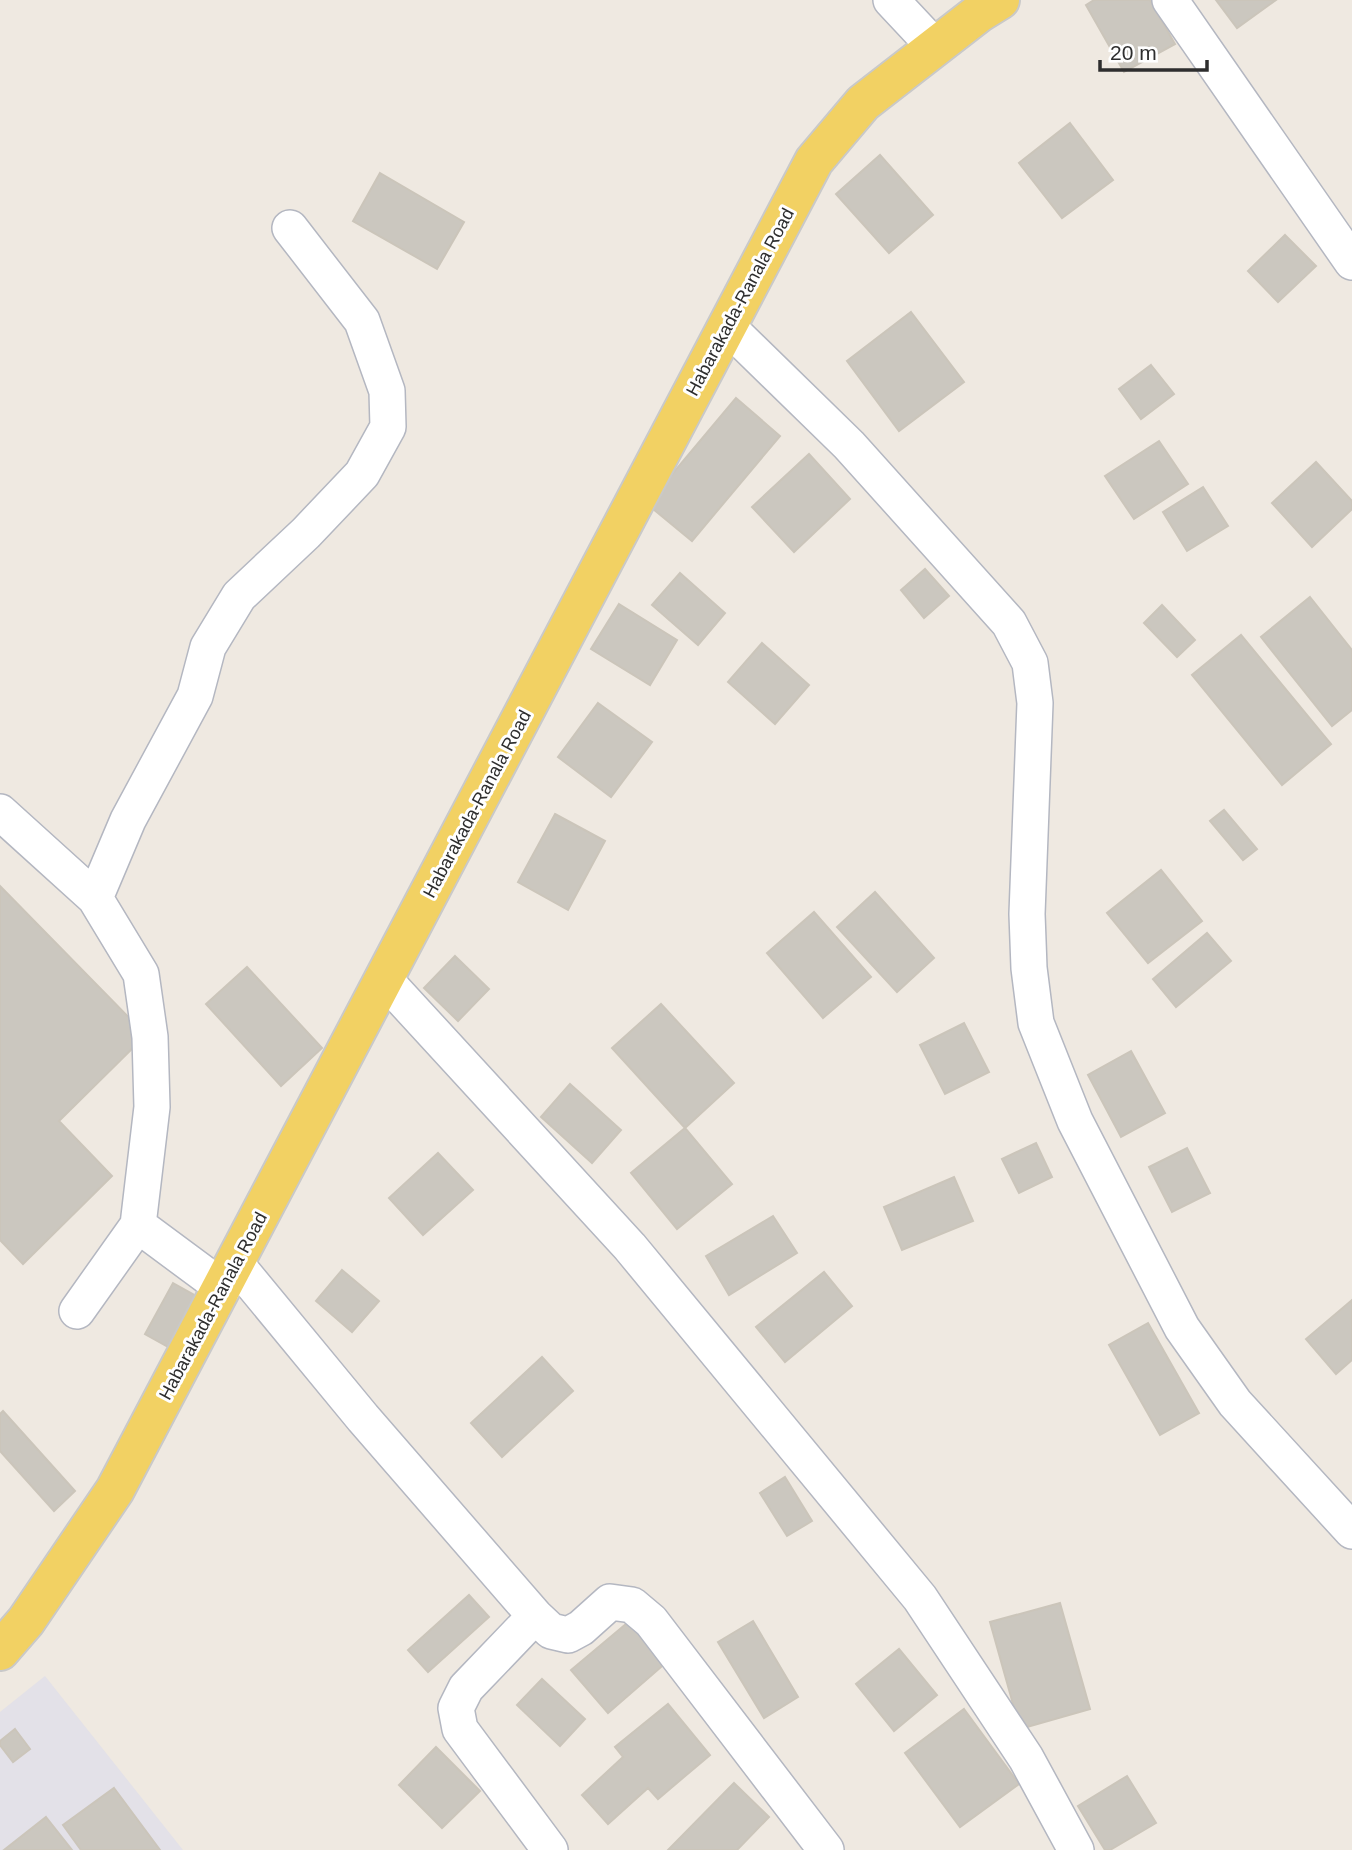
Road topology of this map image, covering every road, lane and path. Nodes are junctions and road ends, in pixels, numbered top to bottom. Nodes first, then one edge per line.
1 (891, 0) edge
2 (1000, 0) edge
3 (1170, 0) edge
4 (935, 47) junction
5 (290, 228) dead end
6 (1352, 262) edge
7 (727, 326) junction
8 (0, 812) edge
9 (95, 898) junction
10 (385, 980) junction
11 (138, 1225) junction
12 (230, 1276) junction
13 (76, 1311) dead end
14 (1352, 1531) edge
15 (535, 1616) junction
16 (0, 1651) edge
17 (550, 1850) edge
18 (826, 1850) edge
19 (1076, 1850) edge

1 - 4 street
2 - 4 main road, Habarakada-Ranala Road
3 - 6 street
4 - 7 main road, Habarakada-Ranala Road
5 - 9 street
7 - 10 main road, Habarakada-Ranala Road
7 - 14 street
8 - 9 street
9 - 11 street
10 - 12 main road, Habarakada-Ranala Road
10 - 19 street
11 - 12 street
11 - 13 street
12 - 15 street
12 - 16 main road, Habarakada-Ranala Road
15 - 17 street
15 - 18 street

